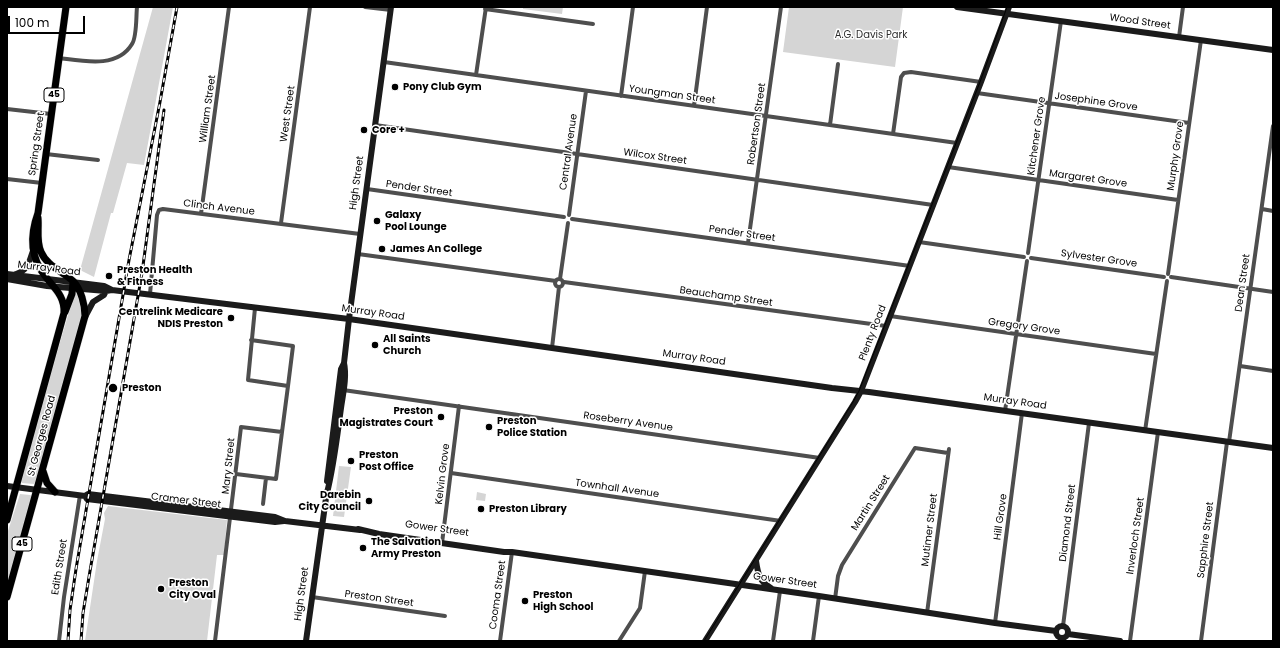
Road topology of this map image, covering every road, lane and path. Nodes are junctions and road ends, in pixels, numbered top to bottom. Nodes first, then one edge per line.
1 (66, 7) edge
2 (137, 7) edge
3 (229, 7) edge
4 (310, 7) edge
5 (365, 7) edge
6 (634, 7) edge
7 (707, 7) edge
8 (781, 7) edge
9 (957, 7) edge
10 (1009, 7) edge
11 (1183, 7) edge
12 (485, 8) edge
13 (391, 9) edge
14 (1006, 14) junction
15 (1061, 21) junction
16 (593, 24) dead end
17 (1179, 37) junction
18 (1201, 40) junction
19 (1273, 50) edge
20 (59, 58) junction
21 (384, 62) junction
22 (838, 64) dead end
23 (476, 75) junction
24 (981, 82) junction
25 (586, 91) junction
26 (977, 93) junction
27 (621, 96) junction
28 (1049, 104) junction
29 (694, 106) junction
30 (7, 109) edge
31 (51, 114) junction
32 (766, 116) junction
33 (1189, 123) junction
34 (375, 125) junction
35 (830, 125) junction
36 (1273, 126) edge
37 (1272, 133) edge
38 (893, 134) junction
39 (957, 143) junction
40 (46, 154) junction
41 (577, 155) junction
42 (98, 160) dead end
43 (948, 167) junction
44 (7, 179) edge
45 (757, 180) junction
46 (1038, 180) junction
47 (42, 183) junction
48 (367, 189) junction
49 (1178, 200) junction
50 (933, 205) junction
51 (1262, 209) junction
52 (1273, 211) edge
53 (38, 213) junction
54 (201, 214) junction
55 (569, 215) junction
56 (564, 218) junction
57 (572, 219) junction
58 (281, 223) junction
59 (568, 223) junction
60 (360, 234) junction
61 (919, 242) junction
62 (748, 243) junction
63 (33, 251) junction
64 (358, 254) junction
65 (1028, 254) junction
66 (1024, 257) junction
67 (1031, 258) junction
68 (1027, 261) junction
69 (910, 266) junction
70 (10, 274) edge
71 (1169, 276) junction
72 (47, 278) junction
73 (7, 279) edge
74 (1165, 279) junction
75 (558, 280) junction
76 (564, 282) junction
77 (54, 286) junction
78 (75, 286) junction
79 (559, 287) junction
80 (1250, 289) junction
81 (109, 291) junction
82 (1273, 292) edge
83 (150, 294) junction
84 (255, 308) junction
85 (64, 316) junction
86 (890, 316) junction
87 (85, 318) junction
88 (349, 319) junction
89 (886, 326) junction
90 (1016, 334) junction
91 (251, 340) junction
92 (552, 348) junction
93 (1156, 354) junction
94 (1240, 366) junction
95 (1273, 370) edge
96 (288, 386) junction
97 (341, 389) junction
98 (860, 391) junction
99 (459, 406) junction
100 (1006, 411) junction
101 (1022, 413) junction
102 (1090, 423) junction
103 (1145, 430) junction
104 (282, 432) junction
105 (1158, 432) junction
106 (1228, 442) junction
107 (1273, 448) edge
108 (948, 451) joint
109 (820, 458) junction
110 (43, 470) junction
111 (451, 473) junction
112 (236, 474) junction
113 (266, 478) junction
114 (7, 486) edge
115 (16, 488) junction
116 (38, 490) junction
117 (55, 492) junction
118 (83, 495) junction
119 (263, 504) dead end
120 (231, 514) junction
121 (7, 520) edge
122 (781, 521) junction
123 (323, 525) junction
124 (443, 541) junction
125 (512, 552) junction
126 (756, 561) junction
127 (645, 571) junction
128 (741, 585) junction
129 (778, 590) junction
130 (818, 596) junction
131 (7, 597) edge
132 (314, 597) junction
133 (835, 598) junction
134 (927, 613) junction
135 (445, 616) dead end
136 (995, 623) junction
137 (1063, 626) junction
138 (1056, 631) junction
139 (1068, 634) junction
140 (1061, 640) edge
141 (59, 641) edge
142 (215, 641) edge
143 (306, 641) edge
144 (310, 641) edge
145 (500, 641) edge
146 (619, 641) edge
147 (705, 641) edge
148 (773, 641) edge
149 (813, 641) edge
150 (1120, 641) edge
151 (1130, 641) edge
152 (1201, 641) edge

1 - 20 main road, Spring Street / 45
2 - 20 street
3 - 54 street, William Street
4 - 58 street, West Street
5 - 13 street
6 - 27 street
7 - 29 street
8 - 32 street, Robertson Street
9 - 14 main road, Wood Street
10 - 14 main road, Plenty Road
11 - 17 street
12 - 16 street
12 - 23 street
13 - 21 main road, High Street
14 - 15 main road, Wood Street
14 - 24 main road, Plenty Road
15 - 17 main road, Wood Street
15 - 28 street, Kitchener Grove
17 - 18 main road, Wood Street
18 - 19 main road, Wood Street
18 - 33 street, Murphy Grove
20 - 31 main road, Spring Street / 45
21 - 23 street, Youngman Street
21 - 34 main road, High Street
22 - 35 street
23 - 25 street, Youngman Street
24 - 26 main road, Plenty Road
24 - 38 street
25 - 27 street, Youngman Street
25 - 41 street, Central Avenue
26 - 28 street, Josephine Grove
26 - 39 main road, Plenty Road
27 - 29 street, Youngman Street
28 - 33 street, Josephine Grove
28 - 46 street, Kitchener Grove
29 - 32 street, Youngman Street
30 - 31 street
31 - 40 main road, Spring Street / 45
32 - 35 street, Youngman Street
32 - 45 street, Robertson Street
33 - 49 street, Murphy Grove
34 - 41 street, Wilcox Street
34 - 48 main road, High Street
35 - 38 street, Youngman Street
36 - 37 street, Dean Street
37 - 51 street, Dean Street
38 - 39 street, Youngman Street
39 - 43 main road, Plenty Road
40 - 42 street
40 - 47 main road, Spring Street / 45
41 - 45 street, Wilcox Street
41 - 55 street, Central Avenue
43 - 46 street, Margaret Grove
43 - 50 main road, Plenty Road
44 - 47 street
45 - 50 street, Wilcox Street
45 - 62 street, Robertson Street
46 - 49 street, Margaret Grove
46 - 65 street, Kitchener Grove
47 - 53 main road, Spring Street / 45
48 - 56 street, Pender Street
48 - 60 main road, High Street
49 - 71 street, Murphy Grove
50 - 61 main road, Plenty Road
51 - 52 street
51 - 80 street, Dean Street
53 - 63 main road, Spring Street / 45
53 - 78 main road, Spring Street / 45
54 - 58 street, Clinch Avenue
54 - 83 street, Clinch Avenue
55 - 56 street
55 - 57 street
56 - 59 street
57 - 59 street
57 - 62 street, Pender Street
58 - 60 street, Clinch Avenue
59 - 75 street
60 - 64 main road, High Street
61 - 66 street
61 - 69 main road, Plenty Road
62 - 69 street, Pender Street
63 - 70 main road
63 - 72 main road, Spring Street / 45
64 - 75 street
64 - 88 main road, High Street
65 - 66 street
65 - 67 street
66 - 68 street
67 - 68 street
67 - 74 street, Sylvester Grove
68 - 90 street
69 - 86 main road, Plenty Road
70 - 72 main road, Murray Road
71 - 74 street
71 - 80 street
72 - 77 main road, St Georges Road / 45
72 - 78 main road, Murray Road
73 - 77 main road, Murray Road
74 - 93 street
75 - 76 street
75 - 79 street
76 - 79 street
76 - 89 street, Beauchamp Street
77 - 78 main road, Murray Road
77 - 85 main road, St Georges Road / 45
78 - 81 main road, Murray Road
78 - 85 main road
78 - 87 main road, St Georges Road / 45
79 - 92 street
80 - 82 street
80 - 94 street, Dean Street
81 - 83 main road, Murray Road
81 - 87 main road
83 - 84 main road, Murray Road
84 - 88 main road, Murray Road
84 - 91 street
85 - 115 main road, St Georges Road / 45
86 - 89 main road, Plenty Road
86 - 90 street, Gregory Grove
87 - 110 main road, St Georges Road / 45
88 - 92 main road, Murray Road
88 - 97 main road, High Street
89 - 98 main road, Plenty Road
90 - 93 street, Gregory Grove
90 - 100 street
91 - 96 street
91 - 96 street
92 - 98 main road, Murray Road
93 - 103 street
94 - 95 street
94 - 106 street, Dean Street
96 - 104 street
97 - 99 street, Roseberry Avenue
97 - 123 main road, High Street
98 - 100 main road, Murray Road
98 - 109 main road, Plenty Road
99 - 109 street, Roseberry Avenue
99 - 111 street, Kelvin Grove
100 - 101 main road, Murray Road
101 - 102 main road, Murray Road
101 - 136 street, Hill Grove
102 - 103 main road, Murray Road
102 - 137 street, Diamond Street
103 - 105 main road, Murray Road
104 - 112 street, Mary Street
104 - 113 street
105 - 106 main road, Murray Road
105 - 151 street, Inverloch Street
106 - 107 main road, Murray Road
106 - 152 street, Sapphire Street
108 - 133 street, Martin Street
108 - 134 street, Mutimer Street
109 - 122 main road, Plenty Road
110 - 116 main road, St Georges Road / 45
110 - 117 main road
111 - 122 street, Townhall Avenue
111 - 124 street, Kelvin Grove
112 - 113 street
112 - 120 street, Mary Street
113 - 119 street
114 - 115 main road, Cramer Street
115 - 116 main road, Cramer Street
115 - 121 main road, St Georges Road / 45
116 - 117 main road, Cramer Street
116 - 131 main road, St Georges Road / 45
117 - 118 main road, Cramer Street
118 - 120 main road, Cramer Street
118 - 141 street, Edith Street
120 - 123 main road, Cramer Street
120 - 142 street, Mary Street
122 - 126 main road, Plenty Road
123 - 124 main road, Gower Street
123 - 132 main road, High Street
124 - 125 main road, Gower Street
125 - 127 main road, Gower Street
125 - 145 street, Cooma Street
126 - 128 main road, Plenty Road
126 - 129 main road
127 - 128 main road, Gower Street
127 - 146 street
128 - 129 main road, Gower Street
128 - 147 main road, Plenty Road
129 - 130 main road, Gower Street
129 - 148 street
130 - 133 main road, Gower Street
130 - 149 street
132 - 135 street, Preston Street
132 - 143 main road, High Street
132 - 144 main road, High Street
133 - 134 main road, Gower Street
134 - 136 main road, Gower Street
136 - 138 main road, Gower Street
137 - 138 main road
137 - 139 main road
138 - 140 main road
139 - 140 main road
139 - 150 main road

